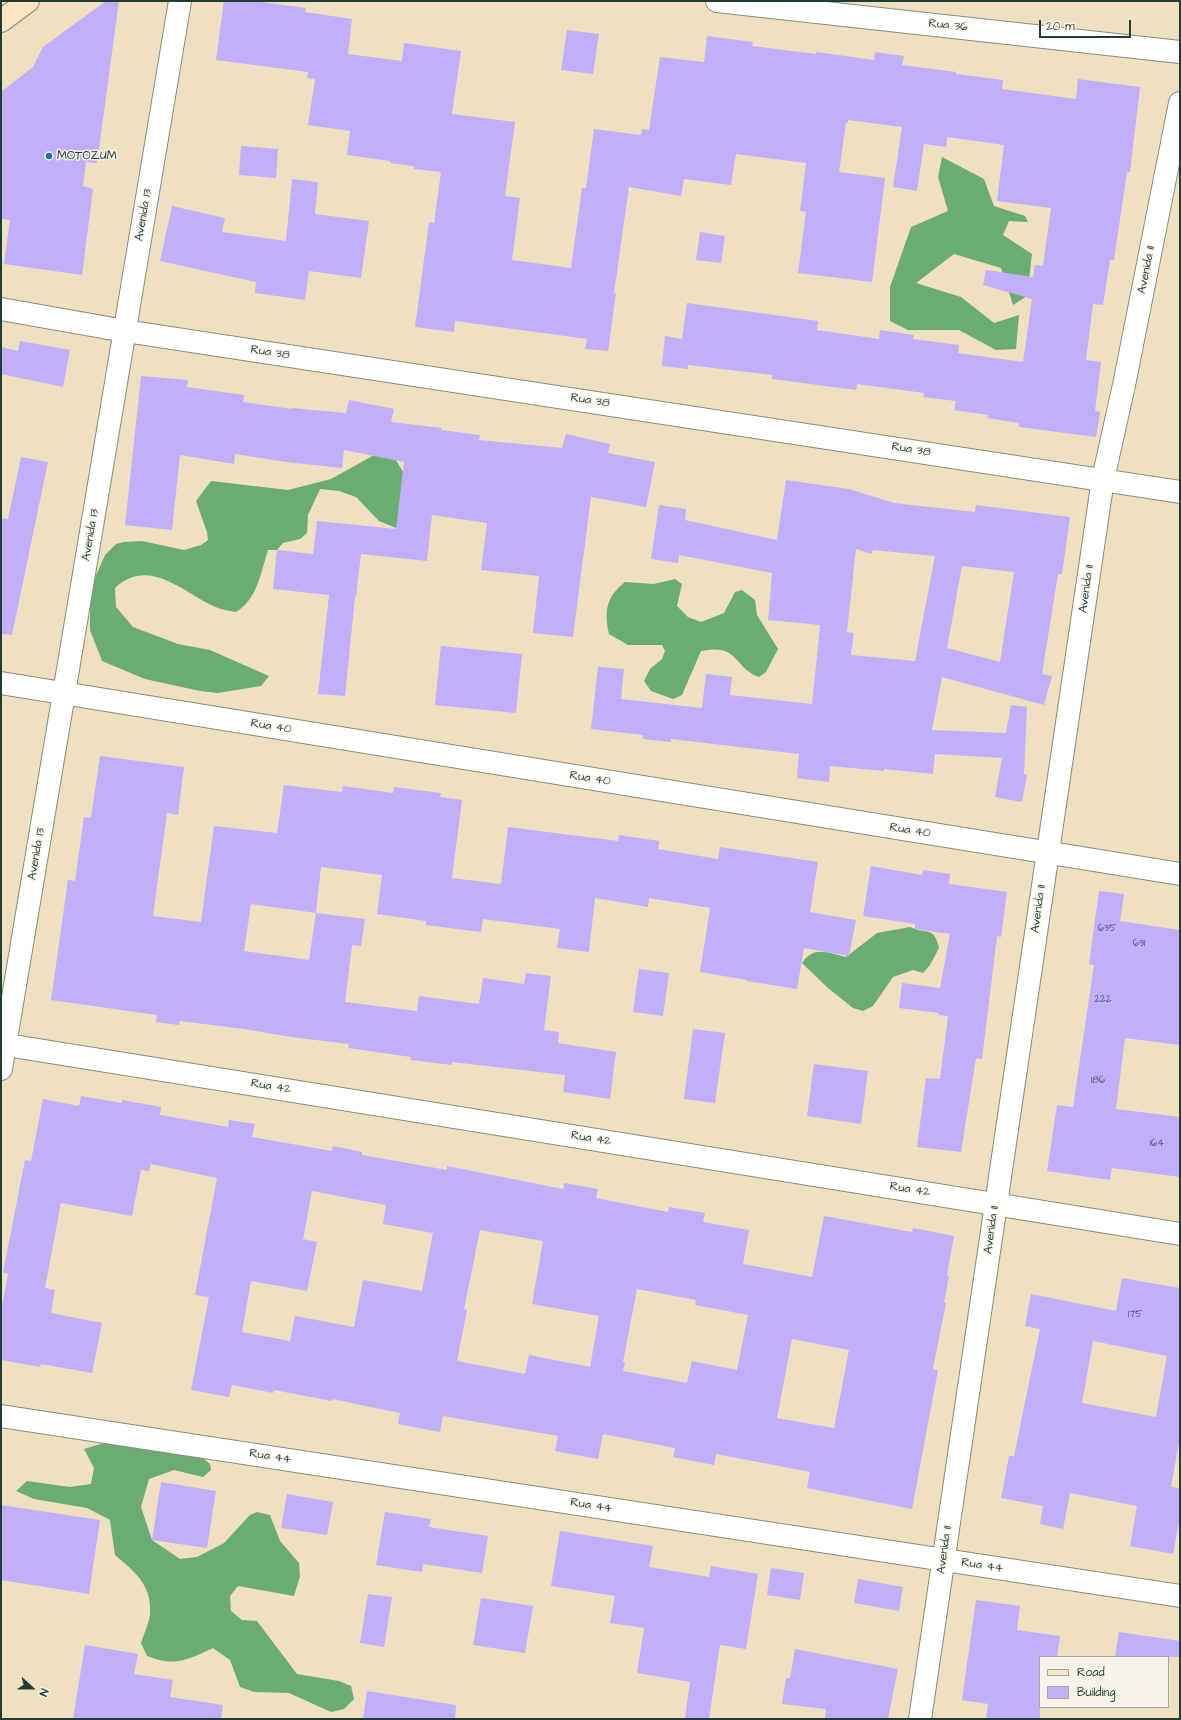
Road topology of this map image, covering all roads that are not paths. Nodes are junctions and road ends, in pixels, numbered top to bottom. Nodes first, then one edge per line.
1 (28, 1) edge
2 (180, 1) edge
3 (717, 1) edge
4 (1, 21) edge
5 (1180, 52) edge
6 (1180, 103) edge
7 (1, 309) edge
8 (125, 331) junction
9 (1103, 479) junction
10 (1180, 492) edge
11 (1, 683) edge
12 (64, 694) junction
13 (1048, 853) junction
14 (1180, 874) edge
15 (3, 1044) edge
16 (1, 1069) edge
17 (996, 1204) junction
18 (1180, 1234) edge
19 (1, 1416) edge
20 (944, 1560) junction
21 (1180, 1596) edge
22 (920, 1719) edge

1 - 4 main road
2 - 8 street, Avenida 13
3 - 5 street, Rua 36
6 - 9 street, Avenida 11
7 - 8 street, Rua 38
8 - 9 street, Rua 38
8 - 12 street, Avenida 13
9 - 10 street, Rua 38
9 - 13 street, Avenida 11
11 - 12 street, Rua 40
12 - 13 street, Rua 40
12 - 15 street, Avenida 13
13 - 14 street, Rua 40
13 - 17 street, Avenida 11
15 - 16 street, Avenida 13
15 - 17 street, Rua 42
17 - 18 street, Rua 42
17 - 20 street, Avenida 11
19 - 20 street, Rua 44
20 - 21 street, Rua 44
20 - 22 street, Avenida 11

